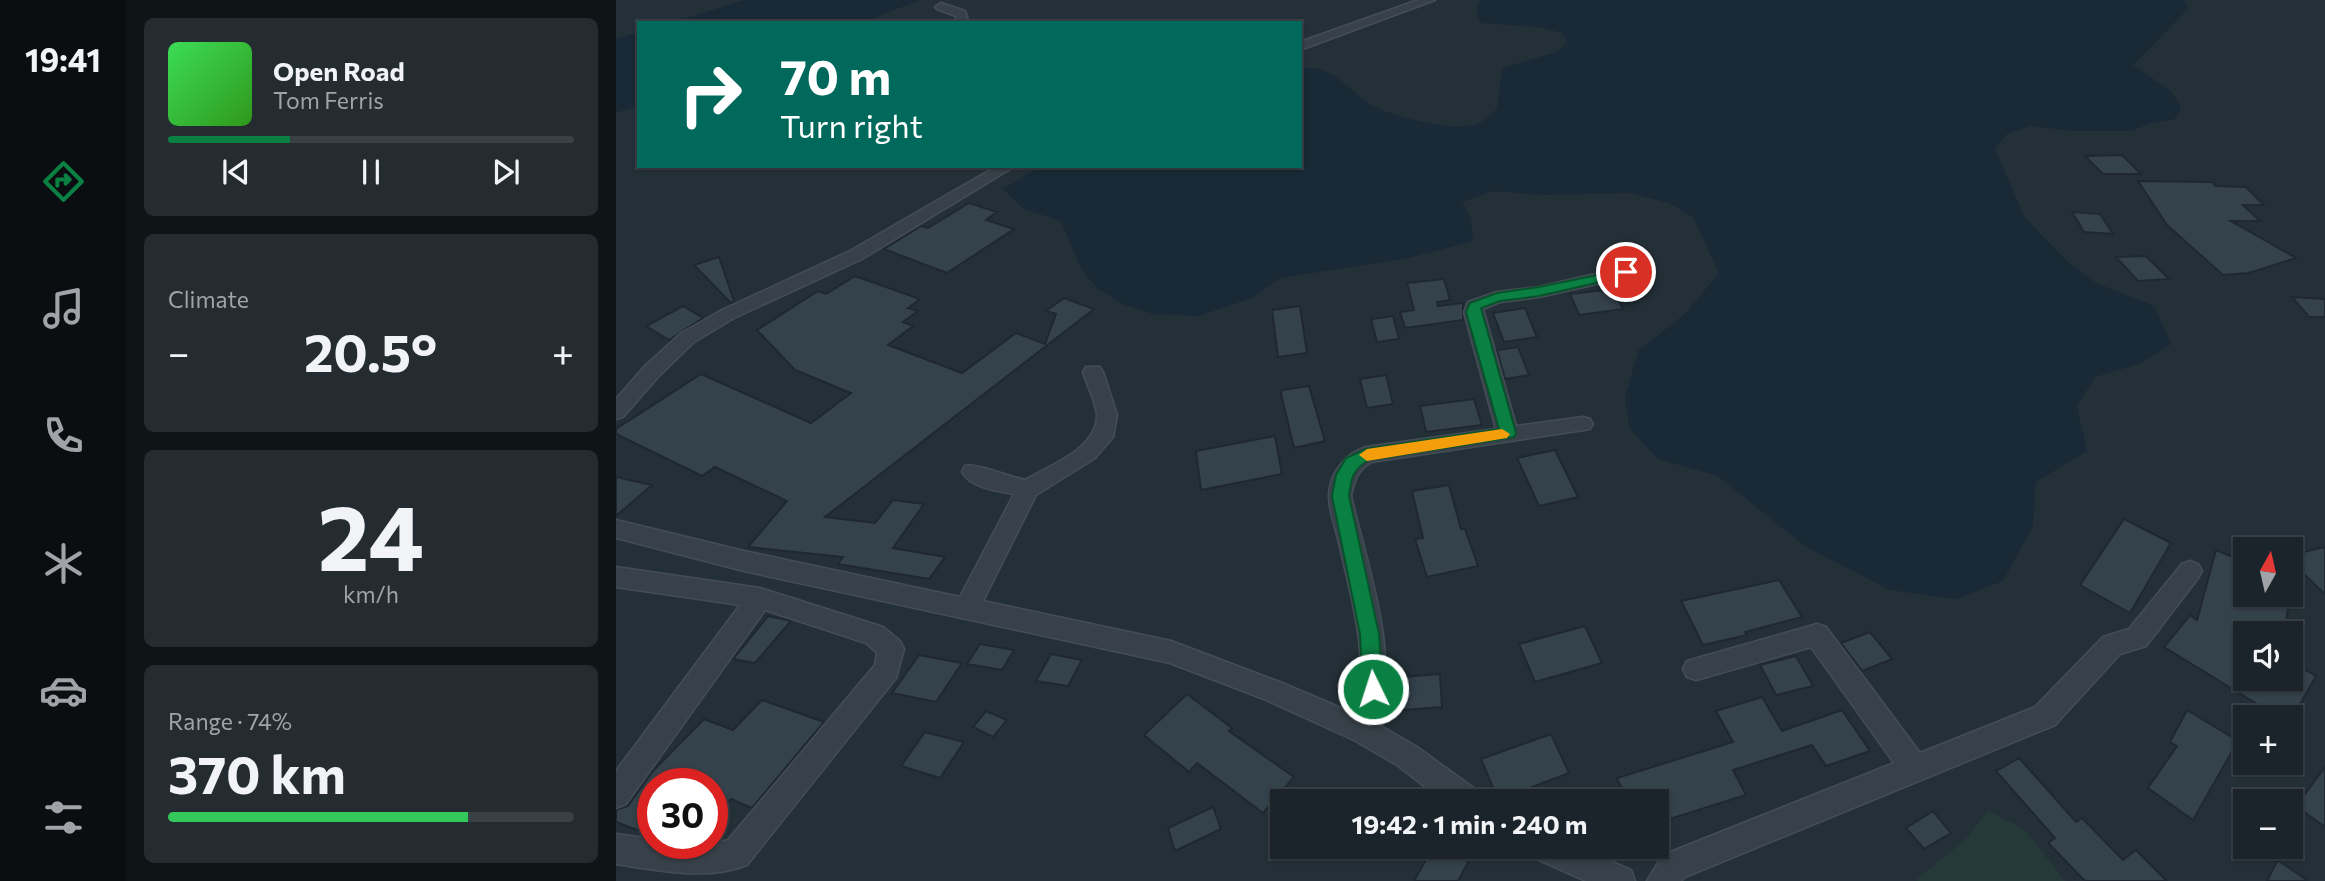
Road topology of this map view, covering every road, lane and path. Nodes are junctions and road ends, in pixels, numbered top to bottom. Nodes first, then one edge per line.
1 (1429, 0) edge
2 (941, 7) dead end
3 (963, 21) edge
4 (1302, 45) edge
5 (1005, 168) edge
6 (1626, 272) dead end
7 (1094, 372) dead end
8 (616, 412) edge
9 (1583, 425) dead end
10 (1508, 433) junction
11 (973, 472) dead end
12 (1028, 489) junction
13 (616, 529) edge
14 (2190, 571) dead end
15 (616, 577) edge
16 (760, 598) junction
17 (967, 608) junction
18 (1696, 669) dead end
19 (1364, 731) junction
20 (1915, 769) junction
21 (1451, 789) edge
22 (616, 794) edge
23 (616, 849) edge
24 (1571, 859) edge
25 (1620, 881) edge
26 (1662, 881) edge

1 - 4 street
2 - 3 street
5 - 8 street
6 - 10 street
7 - 12 street
9 - 10 street
10 - 19 street
11 - 12 street
12 - 17 street
13 - 17 street
14 - 20 street
15 - 16 street
16 - 22 street
16 - 23 street
17 - 19 street
18 - 20 street
19 - 21 street
20 - 26 street
24 - 25 street

